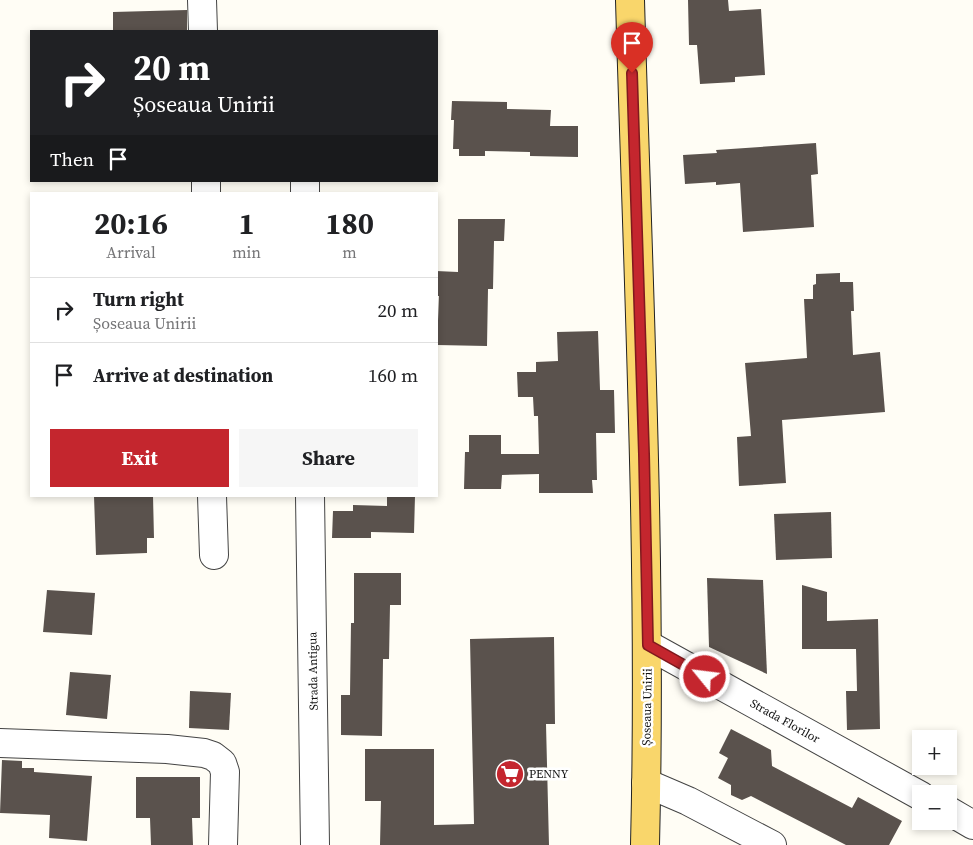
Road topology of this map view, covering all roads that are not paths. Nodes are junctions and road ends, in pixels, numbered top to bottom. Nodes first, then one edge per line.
1 (202, 0) edge
2 (630, 0) edge
3 (203, 30) edge
4 (212, 497) edge
5 (310, 497) edge
6 (214, 555) dead end
7 (648, 645) junction
8 (0, 743) edge
9 (646, 783) junction
10 (912, 791) edge
11 (957, 816) edge
12 (973, 825) edge
13 (223, 845) edge
14 (315, 845) edge
15 (645, 845) edge
16 (772, 845) edge

1 - 3 street
2 - 7 main road, Șoseaua Unirii
4 - 6 street
5 - 14 street, Strada Antigua
7 - 9 main road, Șoseaua Unirii
7 - 10 street, Strada Florilor
8 - 13 street
9 - 15 main road, Șoseaua Unirii
9 - 16 street
11 - 12 street

